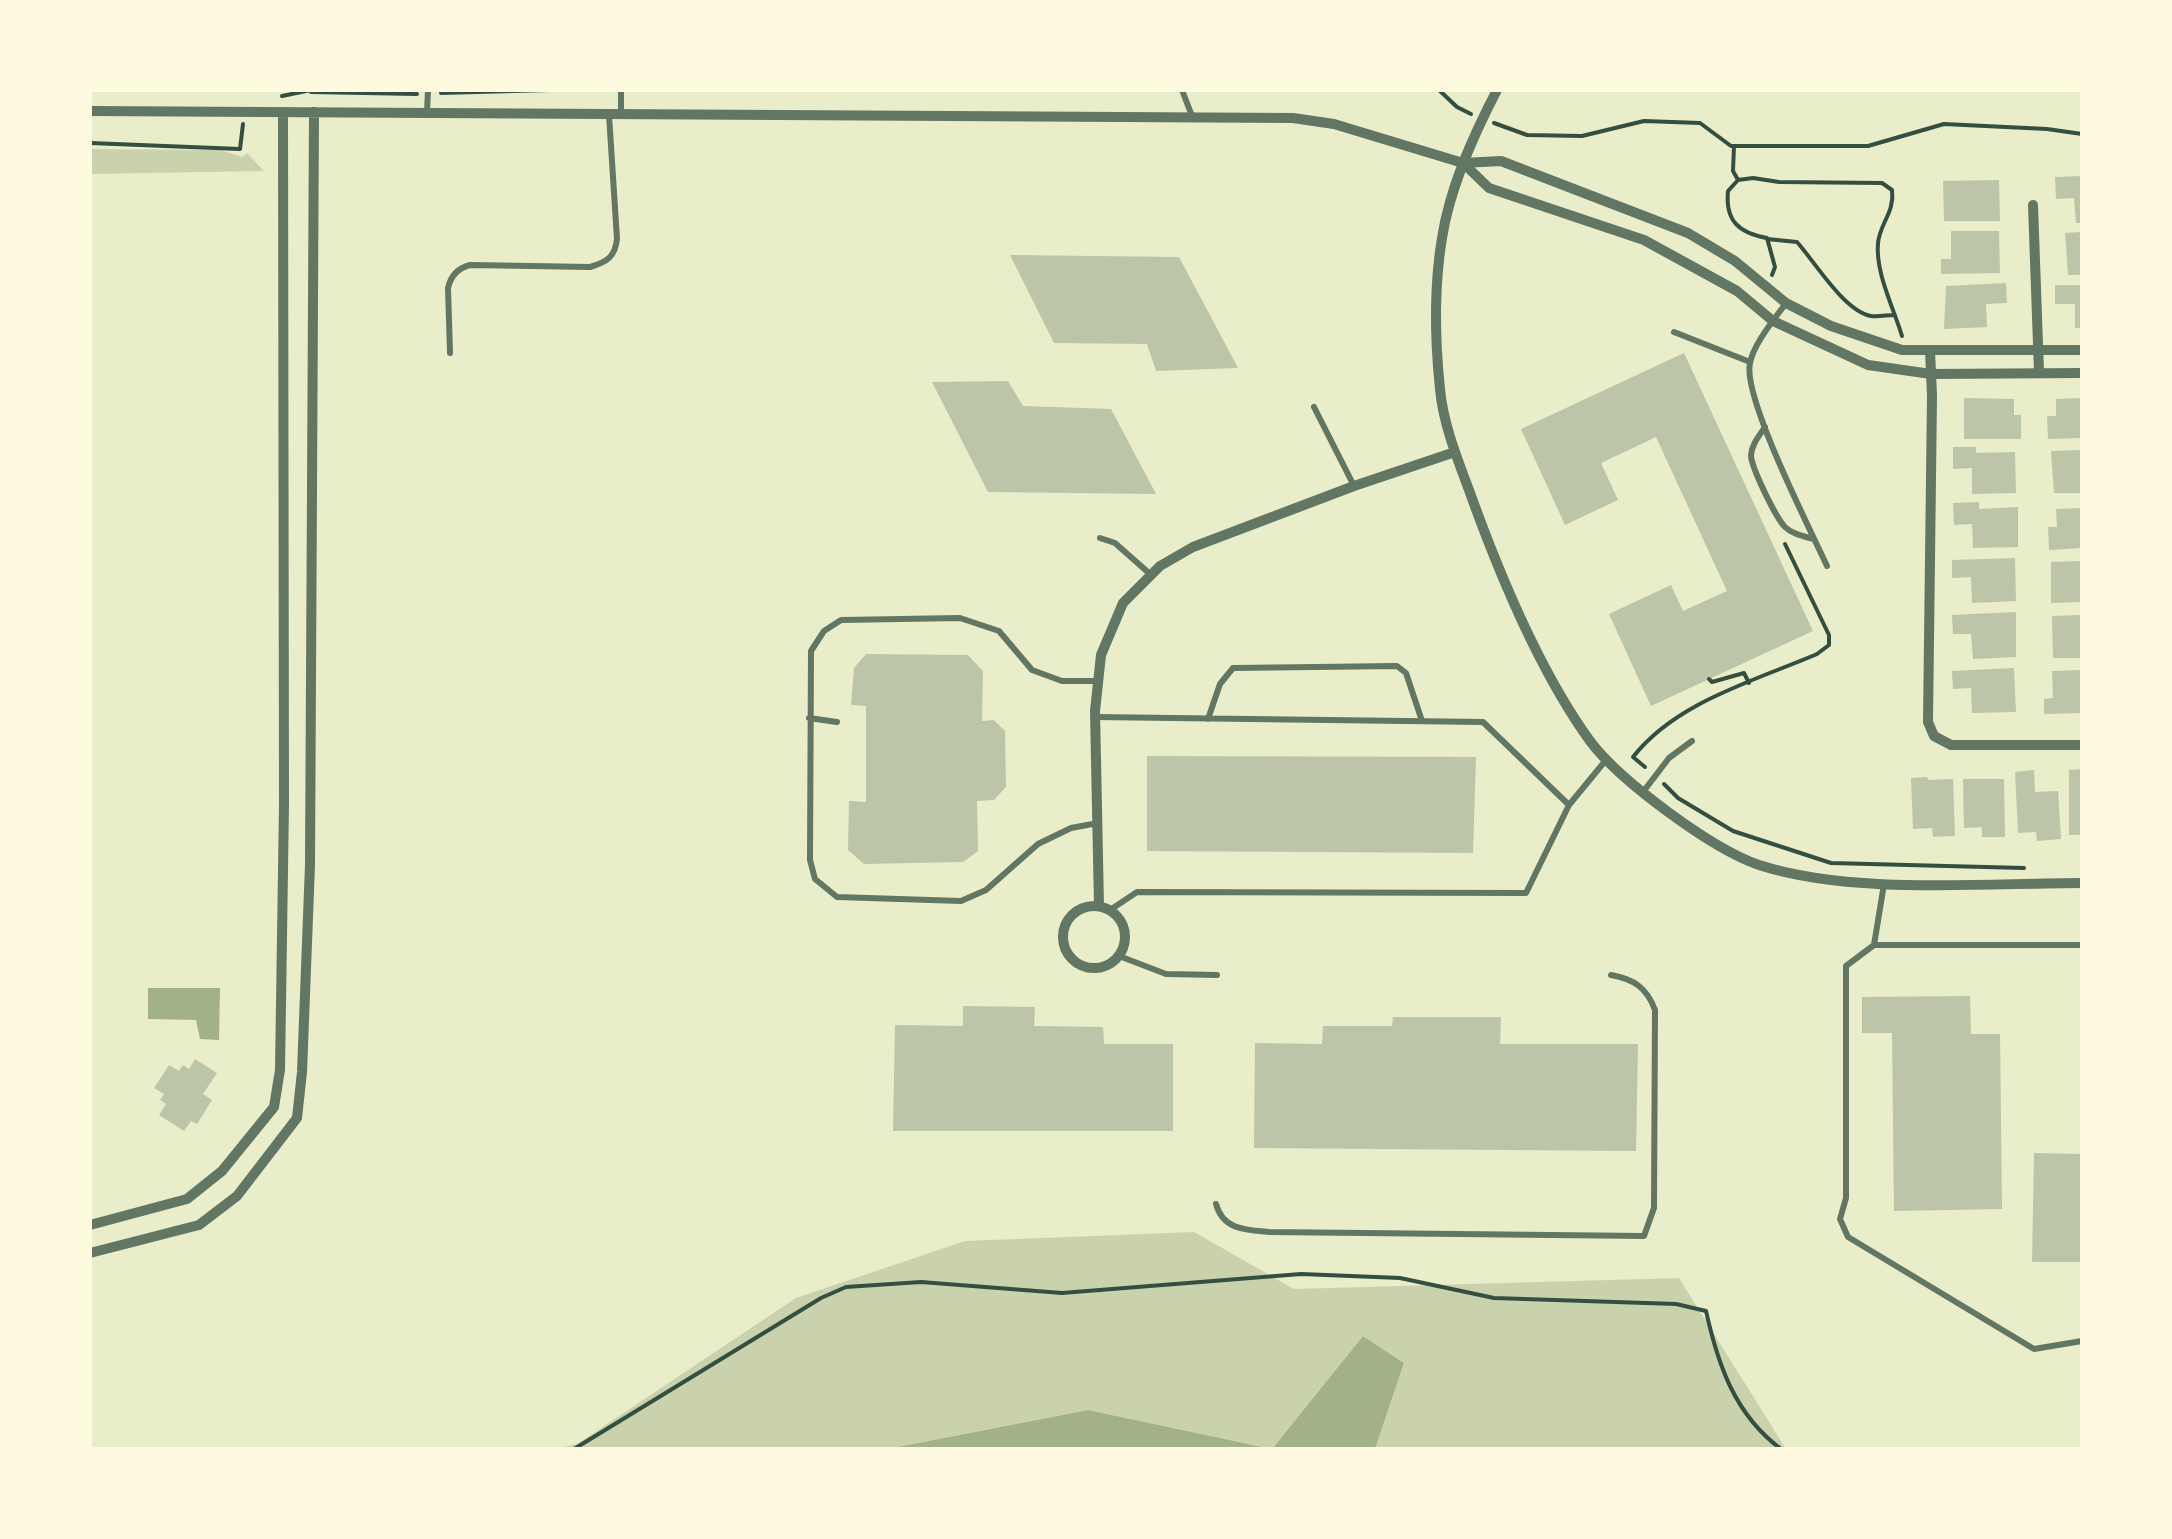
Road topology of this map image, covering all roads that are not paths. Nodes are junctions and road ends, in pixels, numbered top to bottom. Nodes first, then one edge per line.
1 (428, 90) edge
2 (621, 90) edge
3 (1182, 90) edge
4 (1496, 90) edge
5 (90, 111) edge
6 (283, 112) junction
7 (314, 112) junction
8 (427, 112) junction
9 (615, 113) junction
10 (1192, 116) junction
11 (1463, 163) junction
12 (2033, 205) dead end
13 (1786, 303) junction
14 (1774, 321) junction
15 (1674, 332) dead end
16 (2038, 349) junction
17 (1930, 350) junction
18 (2082, 350) edge
19 (450, 352) dead end
20 (1750, 362) junction
21 (2039, 372) junction
22 (2082, 372) edge
23 (1931, 374) junction
24 (1314, 407) dead end
25 (1766, 427) junction
26 (1455, 452) junction
27 (1354, 486) junction
28 (1100, 538) dead end
29 (1815, 540) junction
30 (1827, 566) dead end
31 (1151, 575) junction
32 (1098, 681) junction
33 (809, 718) junction
34 (1095, 718) junction
35 (1208, 719) junction
36 (1422, 721) junction
37 (837, 722) dead end
38 (1692, 741) dead end
39 (2082, 745) edge
40 (1608, 758) junction
41 (1642, 792) junction
42 (1569, 805) junction
43 (1098, 823) junction
44 (1884, 883) junction
45 (2082, 884) edge
46 (1105, 908) junction
47 (1874, 945) junction
48 (2082, 945) edge
49 (1119, 956) junction
50 (1611, 975) dead end
51 (1217, 976) dead end
52 (1216, 1204) dead end
53 (90, 1225) edge
54 (90, 1253) edge
55 (2082, 1341) edge

1 - 8 lane
2 - 9 lane
3 - 10 lane
4 - 11 street
5 - 6 street
6 - 7 street
6 - 53 street
7 - 8 street
7 - 54 street
8 - 9 street
9 - 10 street
9 - 19 lane
10 - 11 street
11 - 13 street
11 - 14 street
11 - 26 street
12 - 16 street
13 - 14 lane
13 - 17 street
14 - 20 lane
14 - 23 street
15 - 20 lane
16 - 17 street
16 - 18 street
16 - 21 street
17 - 23 street
20 - 25 lane
21 - 22 street
21 - 23 street
23 - 39 street
24 - 27 lane
25 - 29 lane
25 - 29 lane
26 - 27 street
26 - 40 street
27 - 31 street
28 - 31 lane
29 - 30 lane
31 - 32 street
32 - 33 lane
32 - 34 street
33 - 37 lane
33 - 43 lane
34 - 35 lane
34 - 43 street
35 - 36 lane
35 - 36 lane
36 - 42 lane
38 - 41 lane
40 - 41 street
40 - 42 lane
41 - 44 street
42 - 46 lane
43 - 46 street
44 - 45 street
44 - 47 lane
46 - 49 street
46 - 49 street
47 - 48 lane
47 - 55 lane
49 - 51 lane
50 - 52 lane

